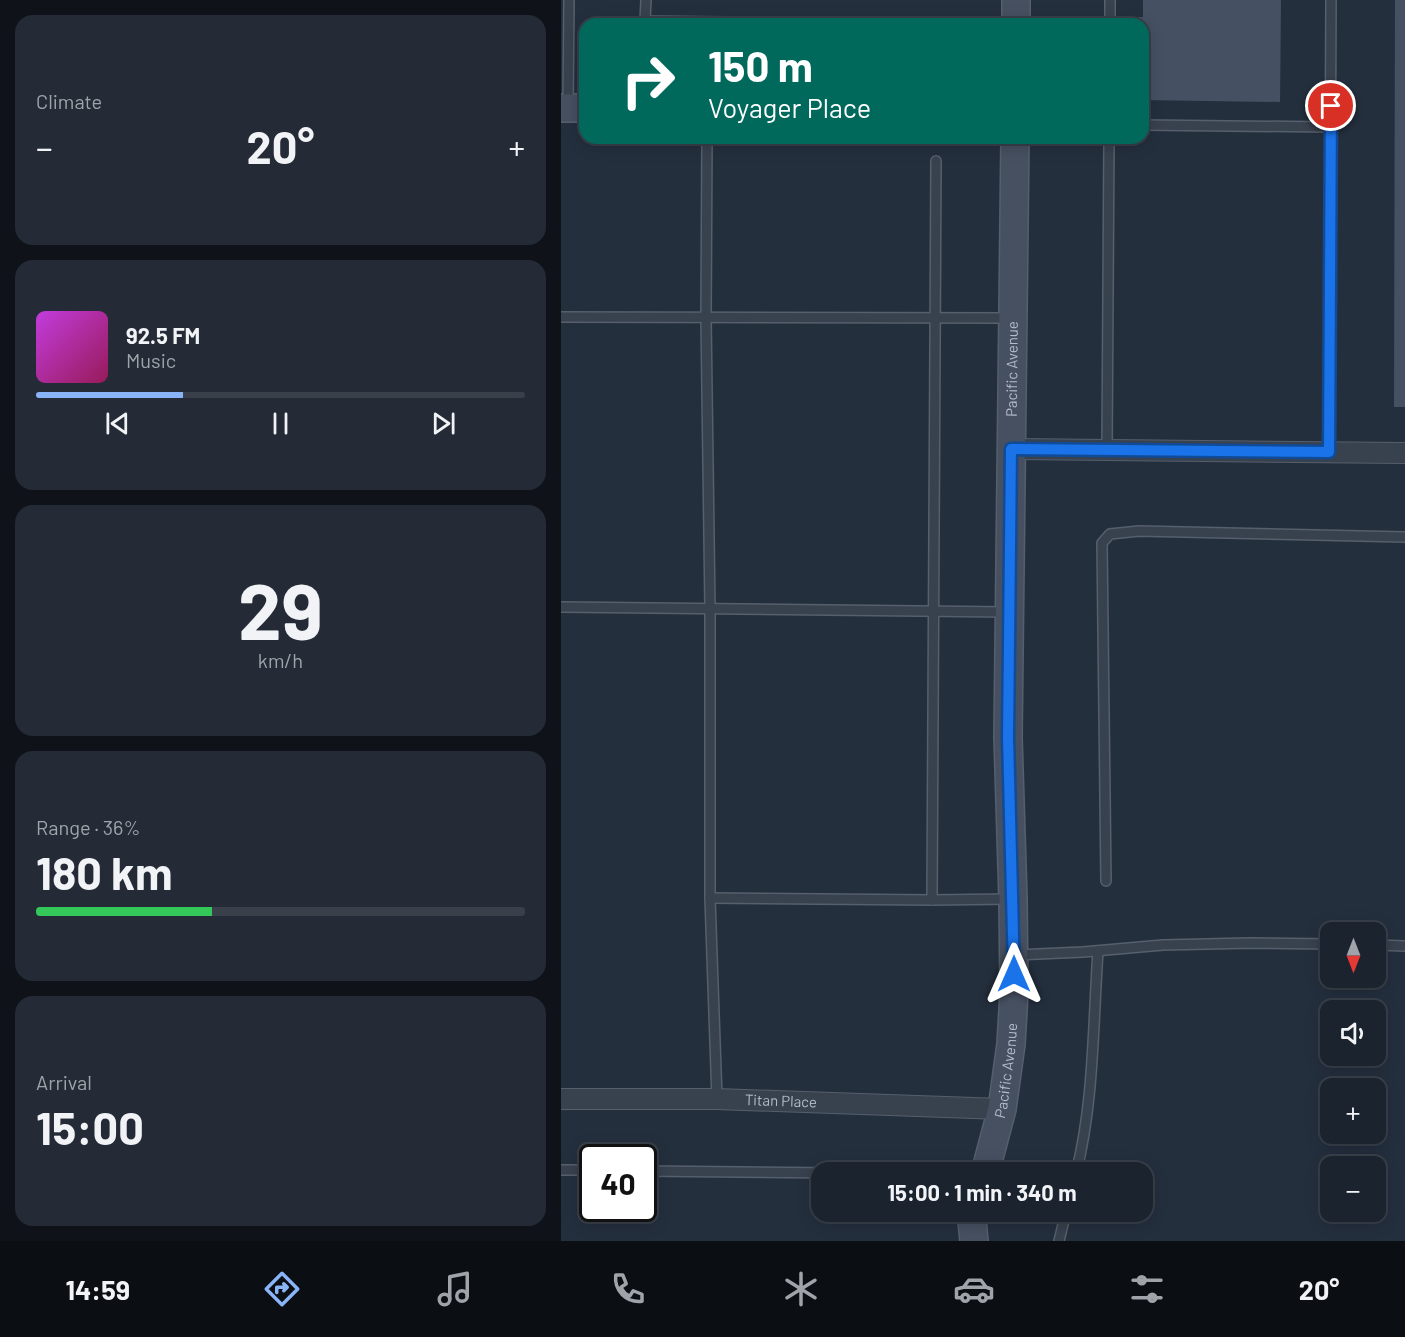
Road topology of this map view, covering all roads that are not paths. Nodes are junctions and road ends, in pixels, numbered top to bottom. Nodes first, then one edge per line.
1 (569, 0) edge
2 (646, 0) edge
3 (1016, 0) edge
4 (1110, 0) edge
5 (1331, 0) edge
6 (645, 18) edge
7 (1016, 18) edge
8 (1110, 18) edge
9 (565, 22) edge
10 (571, 108) edge
11 (1149, 125) edge
12 (1330, 127) junction
13 (707, 144) edge
14 (1015, 144) edge
15 (1109, 144) edge
16 (936, 161) dead end
17 (561, 317) edge
18 (706, 318) junction
19 (936, 318) junction
20 (1013, 318) junction
21 (1011, 449) junction
22 (1107, 450) junction
23 (1329, 452) junction
24 (1405, 453) edge
25 (1405, 537) edge
26 (561, 607) edge
27 (709, 608) junction
28 (934, 612) junction
29 (1009, 612) junction
30 (1106, 881) dead end
31 (710, 898) junction
32 (1013, 899) junction
33 (932, 900) junction
34 (1320, 944) edge
35 (1386, 945) edge
36 (1405, 946) edge
37 (1098, 951) junction
38 (1014, 955) junction
39 (561, 1099) edge
40 (717, 1099) junction
41 (1002, 1109) junction
42 (988, 1162) edge
43 (1079, 1162) edge
44 (561, 1170) edge
45 (579, 1170) edge
46 (657, 1171) edge
47 (811, 1173) edge
48 (1064, 1222) edge
49 (973, 1224) edge
50 (954, 1241) edge
51 (1059, 1241) edge

1 - 9 lane
2 - 6 lane
3 - 7 street
4 - 8 lane
5 - 12 lane
9 - 10 lane
11 - 12 lane
12 - 23 lane
13 - 18 lane
14 - 20 street, Pacific Avenue
15 - 22 lane
16 - 19 lane
17 - 18 lane
18 - 19 lane
18 - 27 lane
19 - 20 lane
19 - 28 lane
20 - 21 street, Pacific Avenue
21 - 22 street
21 - 29 street, Pacific Avenue
22 - 23 street
23 - 24 street
25 - 30 lane
26 - 27 lane
27 - 28 lane
27 - 31 lane
28 - 29 lane
28 - 33 lane
29 - 32 street, Pacific Avenue
31 - 33 lane
31 - 40 lane
32 - 33 lane
32 - 38 street, Pacific Avenue
34 - 37 lane
35 - 36 lane
37 - 38 lane
37 - 43 lane
38 - 41 street, Pacific Avenue
39 - 40 street, Titan Place
40 - 41 street, Titan Place
41 - 42 street, Pacific Avenue
44 - 45 lane
46 - 47 lane
48 - 51 lane
49 - 50 street

